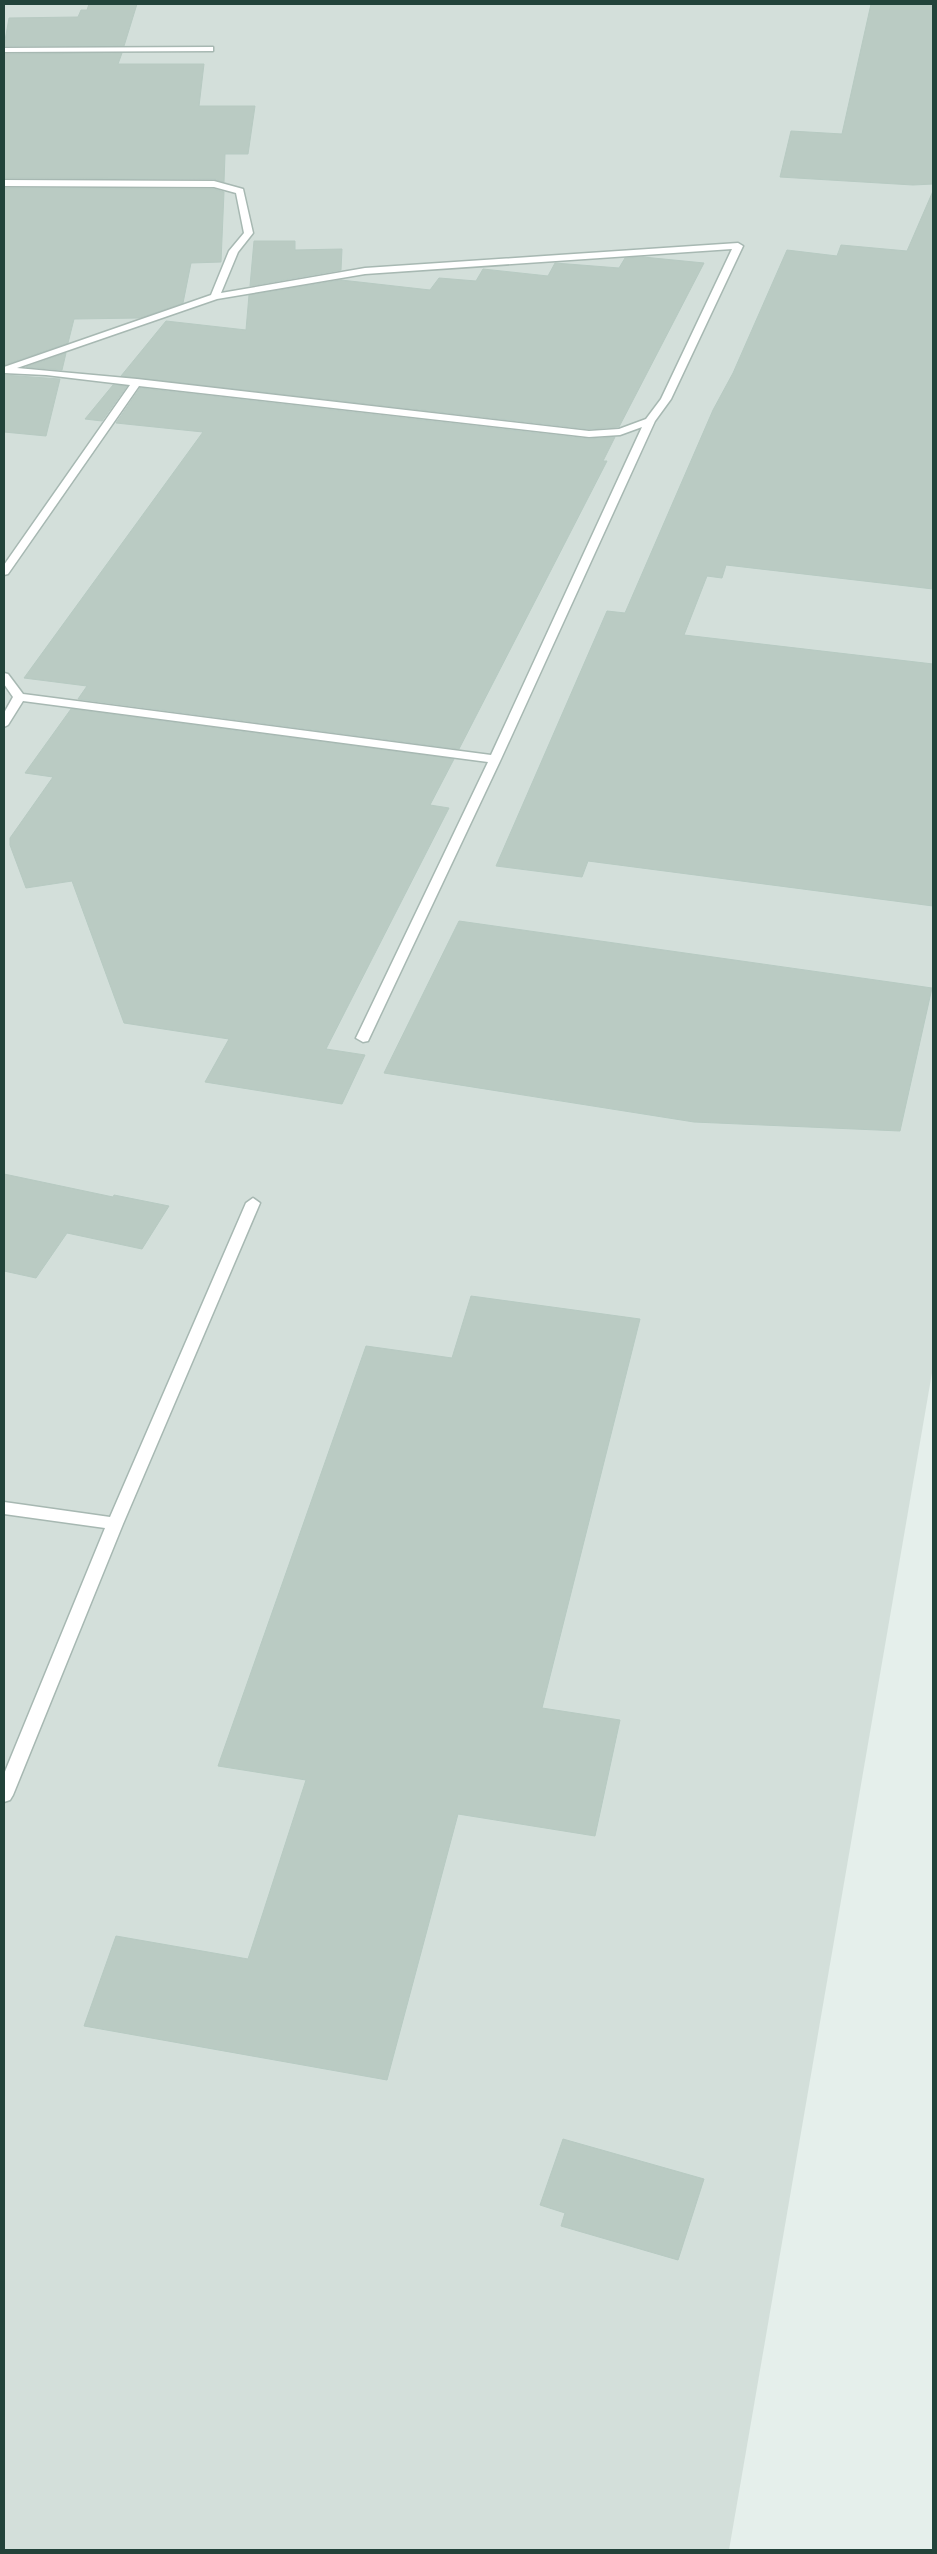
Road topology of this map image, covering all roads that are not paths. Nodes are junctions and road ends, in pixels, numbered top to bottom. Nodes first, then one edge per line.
1 (210, 49) dead end
2 (4, 50) edge
3 (4, 184) edge
4 (215, 297) junction
5 (4, 369) edge
6 (137, 382) junction
7 (650, 421) junction
8 (4, 572) edge
9 (4, 676) edge
10 (19, 697) junction
11 (4, 723) edge
12 (495, 759) junction
13 (363, 1038) dead end
14 (253, 1202) dead end
15 (4, 1508) edge
16 (114, 1524) junction
17 (4, 1795) edge

1 - 2 street
3 - 4 street
4 - 5 street
4 - 7 street
5 - 6 street
6 - 7 street
6 - 8 street
7 - 12 street
9 - 10 street
10 - 11 street
10 - 12 street
12 - 13 street
14 - 16 street
15 - 16 street
16 - 17 street

